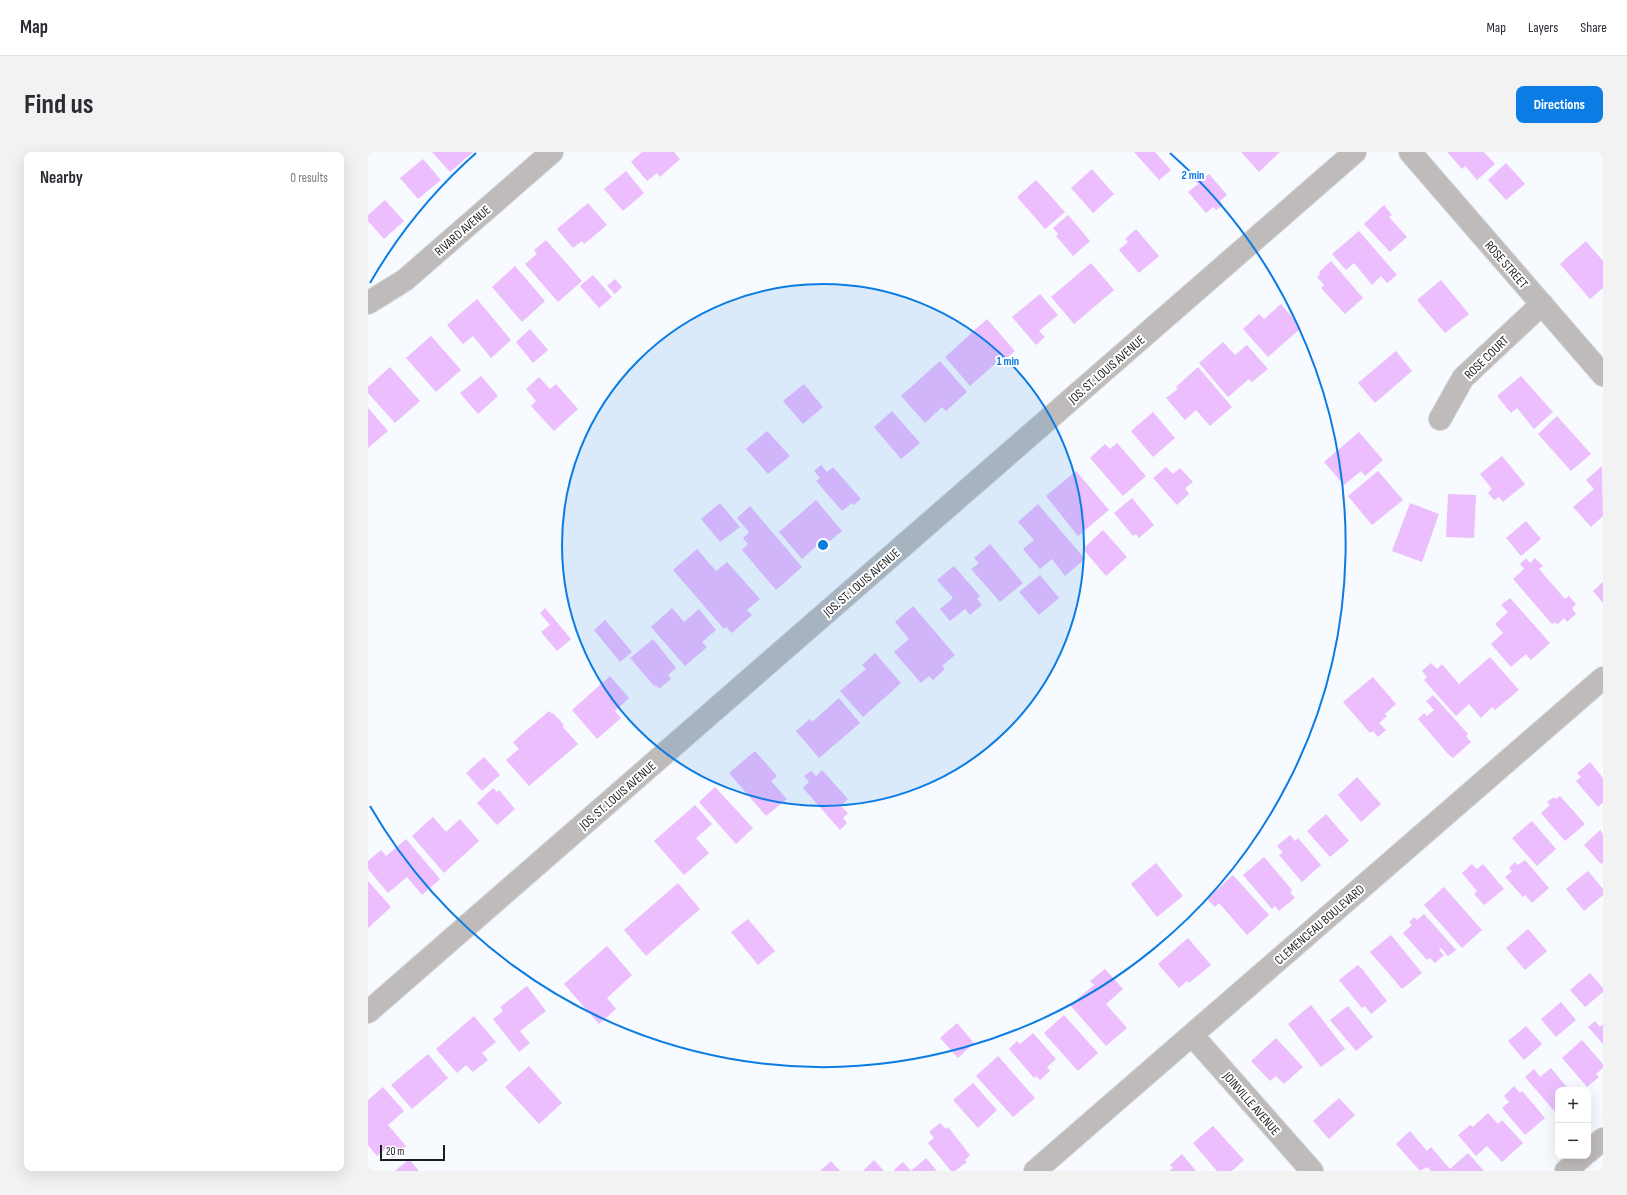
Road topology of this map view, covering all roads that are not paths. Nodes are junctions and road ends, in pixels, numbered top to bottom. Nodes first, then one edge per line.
1 (552, 152) edge
2 (1355, 152) edge
3 (1410, 152) edge
4 (368, 303) edge
5 (1542, 304) junction
6 (1603, 375) edge
7 (1440, 419) dead end
8 (1603, 678) edge
9 (368, 1012) edge
10 (1192, 1035) junction
11 (1603, 1139) edge
12 (1591, 1149) edge
13 (1580, 1159) edge
14 (1035, 1171) edge
15 (1312, 1171) edge
16 (1566, 1171) edge

1 - 4 street, RIVARD AVENUE
2 - 9 street, JOS. ST. LOUIS AVENUE
3 - 5 street, ROSE STREET
5 - 6 street, ROSE STREET
5 - 7 street, ROSE COURT
8 - 10 street, CLEMENCEAU BOULEVARD
10 - 14 street, CLEMENCEAU BOULEVARD
10 - 15 street, JOINVILLE AVENUE
11 - 12 street
13 - 16 street

